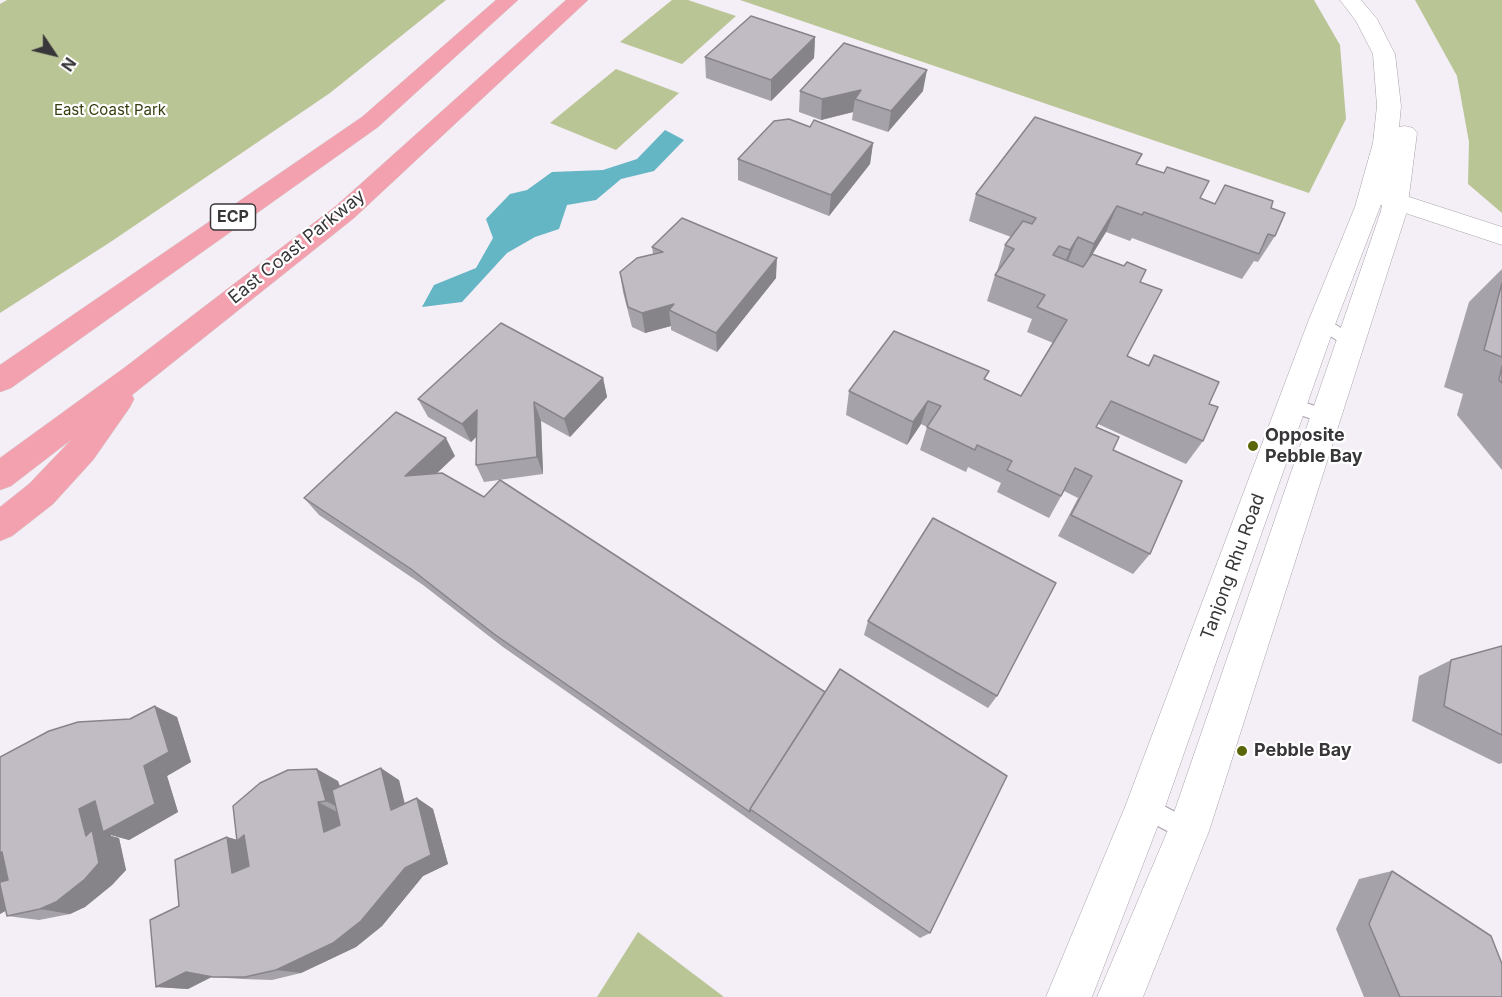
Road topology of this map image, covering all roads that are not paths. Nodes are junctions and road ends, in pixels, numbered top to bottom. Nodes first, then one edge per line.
1 (508, 0) edge
2 (579, 0) edge
3 (1350, 0) edge
4 (1370, 0) edge
5 (1384, 197) junction
6 (1502, 236) edge
7 (1322, 322) junction
8 (1351, 342) junction
9 (135, 376) junction
10 (0, 380) edge
11 (1292, 405) junction
12 (1326, 417) junction
13 (0, 476) edge
14 (0, 526) edge
15 (1145, 807) junction
16 (1188, 831) junction
17 (1070, 997) edge
18 (1120, 997) edge

1 - 10 highway, ECP
2 - 9 highway, East Coast Parkway
3 - 5 street, Tanjong Rhu Road
4 - 5 street, Tanjong Rhu Road
5 - 6 street
5 - 7 street, Tanjong Rhu Road
5 - 8 street, Tanjong Rhu Road
7 - 8 lane
7 - 11 street, Tanjong Rhu Road
8 - 12 street, Tanjong Rhu Road
9 - 13 highway, East Coast Parkway
9 - 14 highway
11 - 12 lane
11 - 15 street, Tanjong Rhu Road
12 - 16 street, Tanjong Rhu Road
15 - 16 lane
15 - 17 street, Tanjong Rhu Road
16 - 18 street, Tanjong Rhu Road

